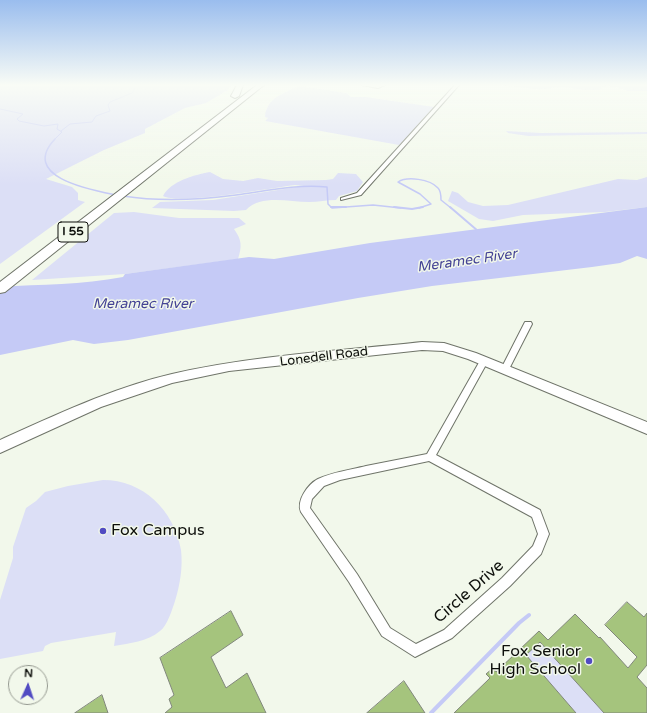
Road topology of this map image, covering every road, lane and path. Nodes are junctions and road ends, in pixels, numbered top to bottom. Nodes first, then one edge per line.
1 (211, 118) edge
2 (214, 118) edge
3 (427, 118) edge
4 (343, 199) dead end
5 (0, 275) edge
6 (0, 289) edge
7 (528, 324) dead end
8 (484, 361) junction
9 (505, 369) junction
10 (647, 428) edge
11 (0, 447) edge
12 (430, 457) junction

1 - 5 highway, I 55
2 - 6 highway, I 55
3 - 4 street
7 - 9 street
8 - 9 street, Lonedell Road
8 - 11 street, Lonedell Road
8 - 12 street
9 - 10 street, Lonedell Road
12 - 12 street, Circle Drive

